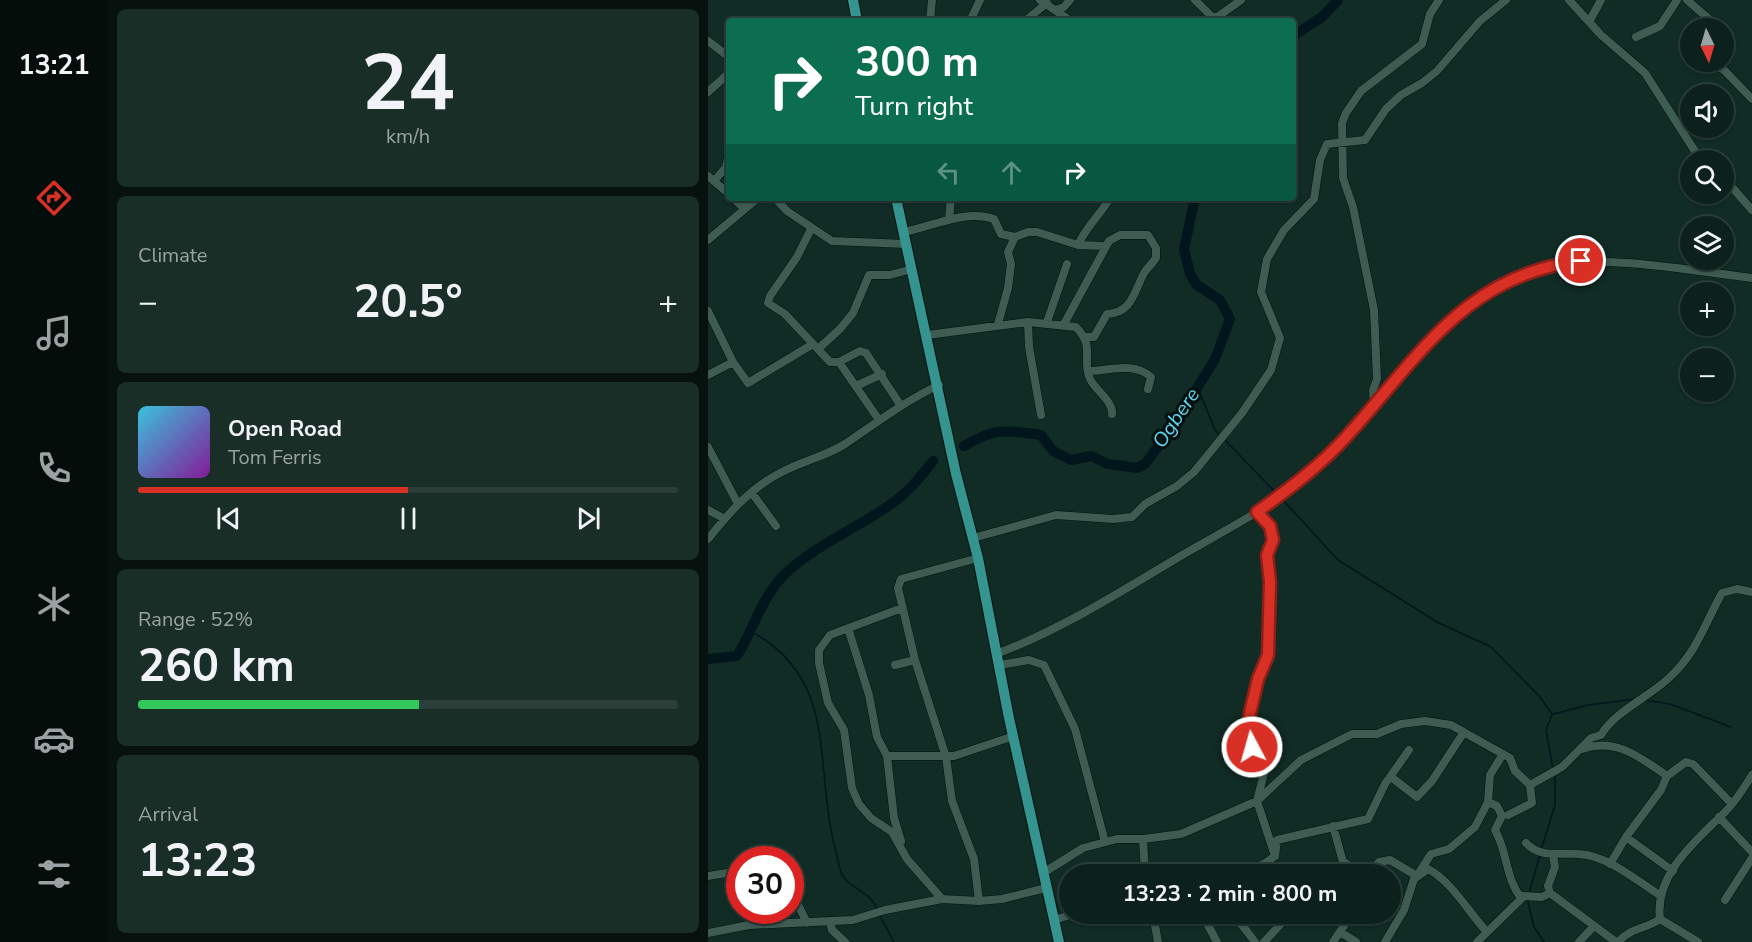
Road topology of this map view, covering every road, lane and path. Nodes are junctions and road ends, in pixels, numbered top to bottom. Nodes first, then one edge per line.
1 (853, 0) edge
2 (932, 0) edge
3 (980, 0) edge
4 (1070, 0) edge
5 (1195, 0) edge
6 (1241, 0) edge
7 (1439, 0) edge
8 (1506, 0) edge
9 (1569, 0) edge
10 (1601, 0) edge
11 (1677, 0) edge
12 (1687, 0) edge
13 (1043, 2) edge
14 (1056, 9) junction
15 (856, 18) edge
16 (930, 18) edge
17 (971, 18) edge
18 (1028, 18) edge
19 (1067, 18) edge
20 (1707, 18) edge
21 (1589, 22) junction
22 (1636, 37) dead end
23 (708, 41) edge
24 (726, 55) edge
25 (1726, 72) edge
26 (726, 76) edge
27 (708, 92) edge
28 (1752, 99) edge
29 (1341, 144) junction
30 (1694, 150) edge
31 (726, 167) edge
32 (711, 178) edge
33 (1734, 189) edge
34 (726, 191) edge
35 (736, 201) edge
36 (754, 201) edge
37 (778, 201) edge
38 (897, 201) edge
39 (951, 201) edge
40 (1108, 201) edge
41 (745, 209) junction
42 (1752, 210) edge
43 (949, 219) junction
44 (811, 229) junction
45 (903, 232) junction
46 (1015, 237) junction
47 (708, 240) edge
48 (906, 244) junction
49 (1078, 244) junction
50 (1104, 246) junction
51 (1067, 264) dead end
52 (912, 269) junction
53 (1752, 278) edge
54 (708, 311) edge
55 (1028, 322) junction
56 (1047, 322) junction
57 (998, 324) junction
58 (1065, 324) junction
59 (927, 335) junction
60 (1085, 337) junction
61 (816, 346) junction
62 (733, 362) junction
63 (839, 362) junction
64 (1088, 371) junction
65 (882, 374) junction
66 (708, 375) edge
67 (939, 385) junction
68 (856, 386) junction
69 (1148, 389) dead end
70 (1374, 404) junction
71 (901, 406) junction
72 (1112, 414) dead end
73 (1041, 415) dead end
74 (879, 420) junction
75 (708, 447) edge
76 (752, 493) junction
77 (738, 504) junction
78 (708, 510) edge
79 (1257, 512) junction
80 (723, 518) junction
81 (776, 526) dead end
82 (973, 538) junction
83 (708, 539) edge
84 (978, 558) junction
85 (1752, 592) edge
86 (902, 608) junction
87 (848, 628) junction
88 (996, 654) junction
89 (915, 660) junction
90 (895, 665) dead end
91 (999, 665) junction
92 (1464, 732) junction
93 (1014, 736) junction
94 (1409, 750) dead end
95 (1579, 750) junction
96 (1503, 754) junction
97 (887, 756) junction
98 (946, 757) junction
99 (1667, 776) junction
100 (1391, 777) junction
101 (1751, 780) edge
102 (1530, 785) junction
103 (1257, 801) junction
104 (1488, 802) junction
105 (1732, 804) junction
106 (1508, 815) dead end
107 (1719, 818) junction
108 (1333, 826) junction
109 (1626, 837) junction
110 (1143, 839) junction
111 (1105, 842) junction
112 (1526, 843) dead end
113 (1752, 852) edge
114 (1553, 855) junction
115 (1275, 856) junction
116 (1752, 858) edge
117 (907, 859) junction
118 (1144, 864) edge
119 (1264, 864) edge
120 (1347, 864) edge
121 (1376, 864) edge
122 (1397, 864) edge
123 (1610, 864) junction
124 (1401, 867) edge
125 (1673, 871) junction
126 (726, 873) edge
127 (1043, 873) junction
128 (708, 876) edge
129 (1417, 876) junction
130 (1046, 888) junction
131 (1550, 894) junction
132 (1661, 896) junction
133 (1521, 898) junction
134 (942, 899) junction
135 (1725, 900) dead end
136 (978, 901) junction
137 (804, 917) edge
138 (1059, 918) edge
139 (1660, 919) junction
140 (1054, 920) junction
141 (830, 922) junction
142 (807, 923) junction
143 (1207, 924) edge
144 (1241, 924) edge
145 (1282, 924) edge
146 (1345, 924) edge
147 (1594, 926) junction
148 (1486, 931) junction
149 (1340, 932) junction
150 (708, 933) edge
151 (1158, 938) edge
152 (1268, 940) edge
153 (845, 942) edge
154 (1059, 942) edge
155 (1152, 942) edge
156 (1217, 942) edge
157 (1255, 942) edge
158 (1333, 942) edge
159 (1356, 942) edge
160 (1385, 942) edge
161 (1477, 942) edge
162 (1579, 942) edge
163 (1617, 942) edge
164 (1698, 942) edge

1 - 15 main road
2 - 16 street
3 - 17 street
4 - 14 street
5 - 6 street
7 - 29 street
8 - 29 street
9 - 21 street
10 - 21 street
11 - 22 street
12 - 20 street
13 - 14 street
13 - 18 street
14 - 19 street
21 - 30 street
23 - 24 street
25 - 28 street
26 - 27 street
29 - 70 street
29 - 82 street
31 - 32 street
32 - 34 street
33 - 42 street
35 - 41 street
36 - 41 street
37 - 44 street
38 - 45 main road
39 - 43 street
40 - 49 street
41 - 47 street
43 - 45 street
43 - 46 street
44 - 48 street
44 - 61 street
45 - 48 main road
46 - 49 street
46 - 57 street
48 - 52 main road
49 - 50 street
50 - 58 street
50 - 60 street
51 - 56 street
52 - 59 main road
52 - 61 street
53 - 70 street
54 - 62 street
55 - 56 street
55 - 57 street
55 - 73 street
56 - 58 street
57 - 59 street
58 - 60 street
59 - 67 main road
60 - 64 street
61 - 62 street
61 - 63 street
62 - 66 street
63 - 65 street
63 - 68 street
64 - 69 street
64 - 72 street
65 - 68 street
65 - 71 street
67 - 71 street
67 - 82 main road
68 - 74 street
70 - 79 street
71 - 74 street
74 - 76 street
75 - 77 street
76 - 77 street
76 - 81 street
77 - 80 street
78 - 80 street
79 - 88 street
79 - 103 street
80 - 83 street
82 - 84 main road
84 - 86 street
84 - 88 main road
85 - 95 street
86 - 87 street
86 - 89 street
87 - 97 street
87 - 117 street
88 - 91 main road
89 - 90 street
89 - 98 street
91 - 93 main road
91 - 111 street
92 - 96 street
92 - 100 street
92 - 103 street
93 - 98 street
93 - 127 main road
94 - 100 street
95 - 99 street
95 - 102 street
96 - 102 street
96 - 104 street
97 - 98 street
97 - 117 street
98 - 136 street
99 - 105 street
99 - 109 street
100 - 108 street
101 - 105 street
102 - 106 street
103 - 110 street
103 - 115 street
104 - 129 street
104 - 133 street
105 - 107 street
107 - 113 street
107 - 125 street
108 - 115 street
108 - 120 street
109 - 123 street
109 - 125 street
110 - 111 street
110 - 118 street
111 - 127 street
112 - 114 street
114 - 123 street
114 - 131 street
115 - 119 street
116 - 135 street
117 - 134 street
121 - 122 street
123 - 132 street
124 - 129 street
125 - 132 street
126 - 128 street
127 - 130 main road
129 - 148 street
129 - 160 street
130 - 136 street
130 - 140 main road
131 - 133 street
131 - 147 street
132 - 139 street
133 - 148 street
134 - 136 street
134 - 141 street
137 - 142 street
138 - 140 street
139 - 163 street
139 - 164 street
140 - 154 main road
141 - 142 street
141 - 153 street
142 - 150 street
143 - 156 street
144 - 157 street
145 - 152 street
146 - 149 street
147 - 162 street
147 - 163 street
148 - 161 street
149 - 158 street
149 - 159 street
151 - 155 street

